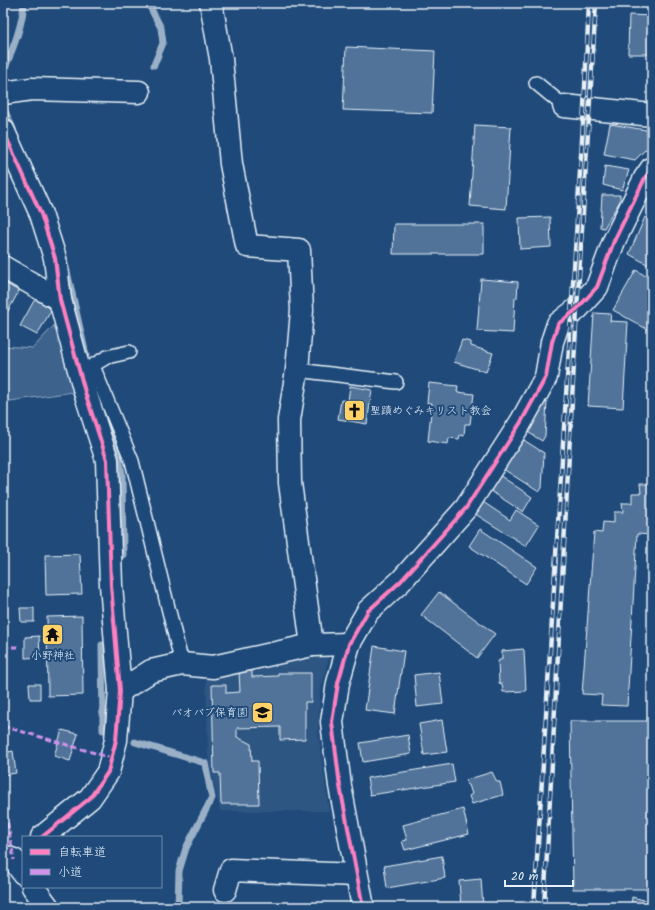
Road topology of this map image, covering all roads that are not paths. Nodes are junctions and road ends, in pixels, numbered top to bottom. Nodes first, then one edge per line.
1 (211, 3) edge
2 (536, 83) dead end
3 (139, 92) dead end
4 (6, 93) edge
5 (564, 106) joint
6 (652, 115) edge
7 (3, 130) edge
8 (652, 168) edge
9 (3, 267) edge
10 (60, 300) junction
11 (129, 352) dead end
12 (86, 367) junction
13 (297, 370) junction
14 (396, 382) dead end
15 (349, 644) junction
16 (312, 645) junction
17 (182, 664) junction
18 (120, 691) junction
19 (43, 836) edge
20 (356, 875) junction
21 (34, 888) edge
22 (225, 890) dead end
23 (48, 907) edge
24 (362, 907) edge

1 - 13 street
2 - 5 lane
3 - 4 street
5 - 6 street
7 - 10 street
8 - 15 street
9 - 10 street
10 - 12 street
11 - 12 lane
12 - 17 lane
12 - 18 street
13 - 14 lane
13 - 16 street
15 - 16 street
15 - 20 street
16 - 17 street
17 - 18 street
18 - 19 street
20 - 22 street
20 - 24 street
21 - 23 street

